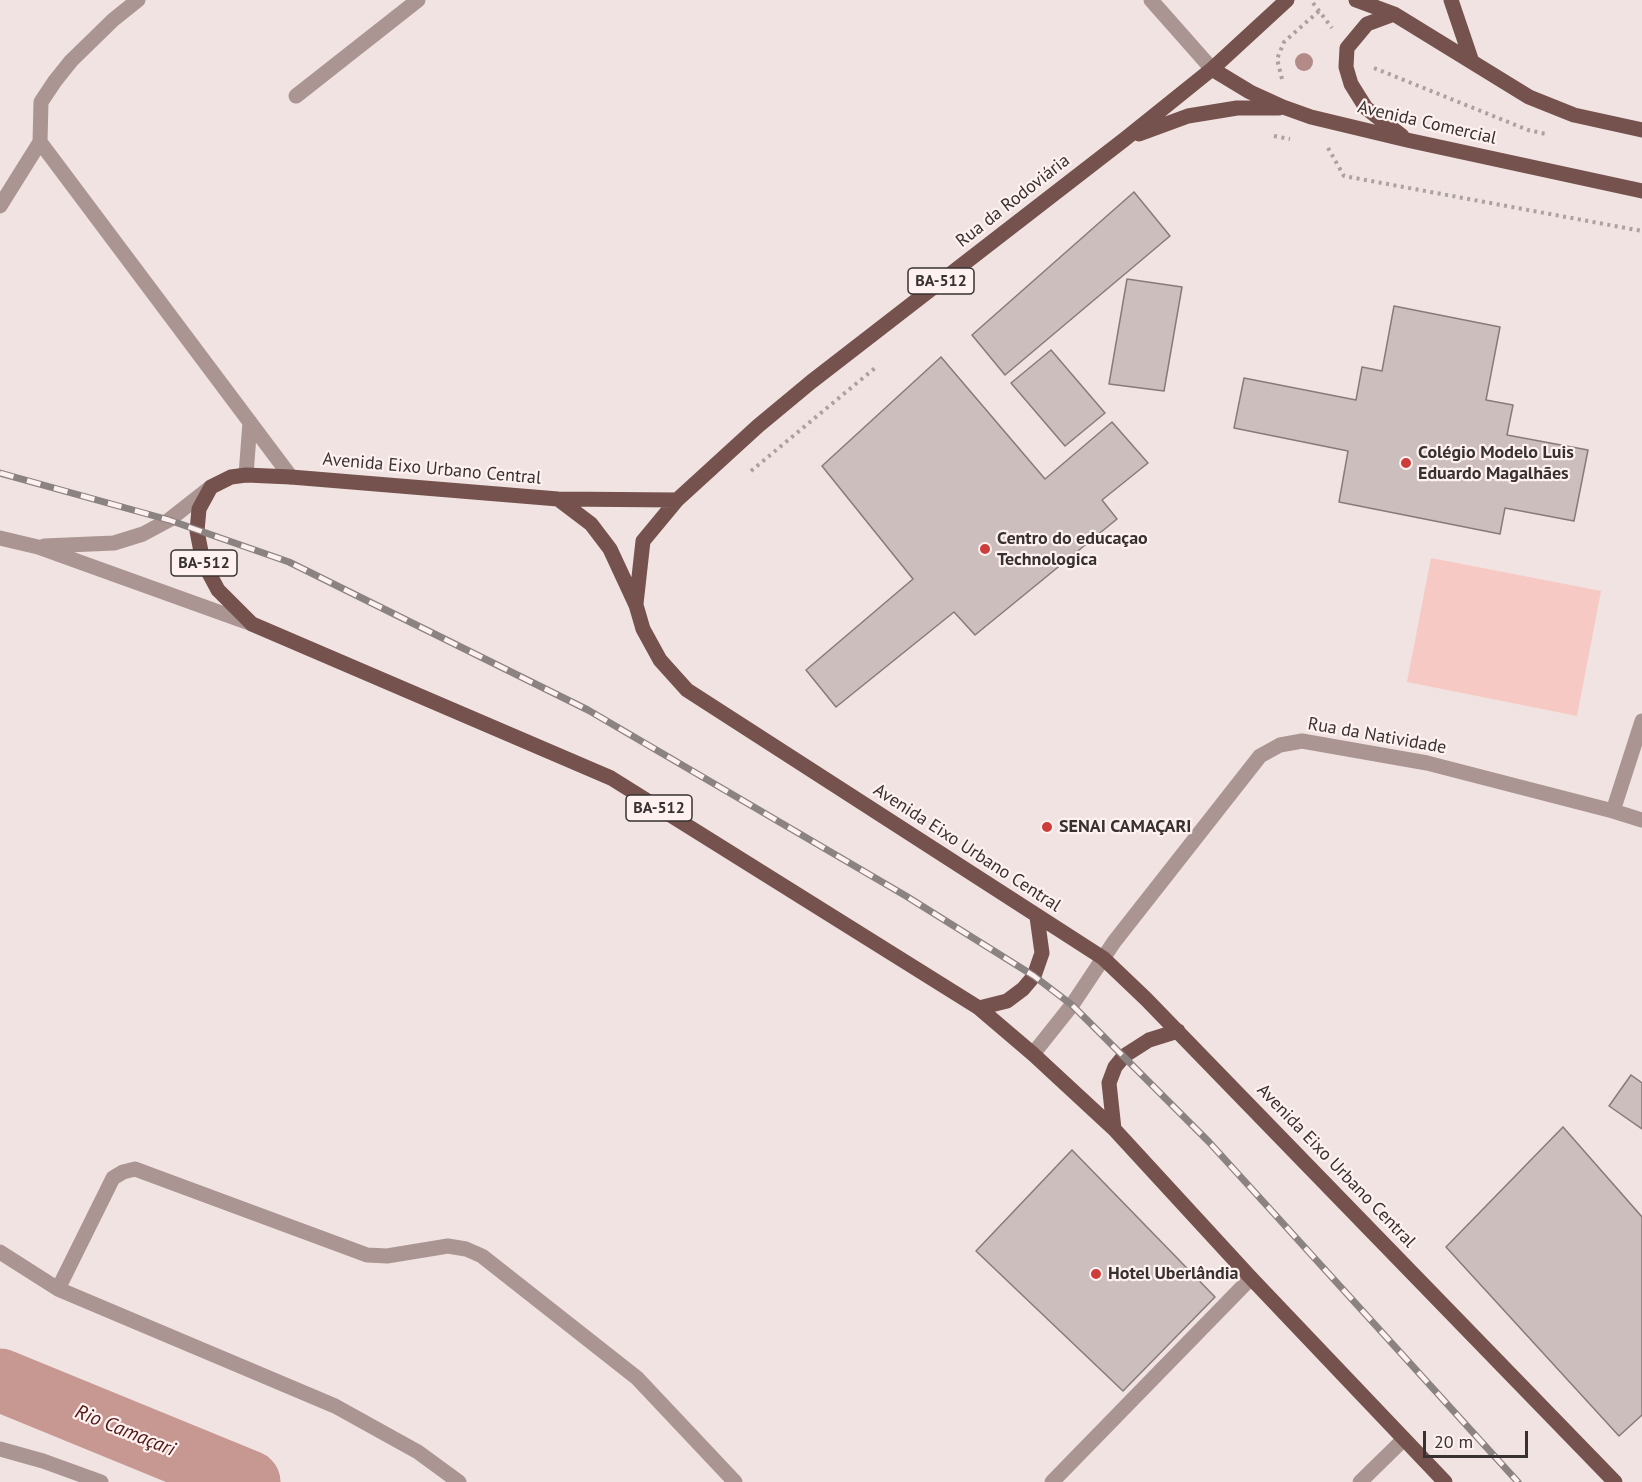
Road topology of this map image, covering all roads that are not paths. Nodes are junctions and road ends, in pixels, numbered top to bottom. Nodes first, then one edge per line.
1 (138, 0) edge
2 (418, 0) edge
3 (1151, 0) edge
4 (1287, 0) edge
5 (1356, 0) edge
6 (1451, 0) edge
7 (1394, 14) junction
8 (1473, 62) junction
9 (1212, 69) junction
10 (296, 96) dead end
11 (1283, 108) junction
12 (1642, 130) edge
13 (1125, 139) junction
14 (1407, 140) junction
15 (40, 142) junction
16 (1642, 191) edge
17 (0, 206) edge
18 (250, 422) junction
19 (246, 475) junction
20 (291, 477) junction
21 (211, 487) junction
22 (558, 499) junction
23 (677, 500) junction
24 (0, 538) edge
25 (38, 547) junction
26 (636, 605) junction
27 (252, 624) junction
28 (1642, 721) edge
29 (1613, 811) junction
30 (1642, 820) edge
31 (1037, 917) junction
32 (1102, 958) junction
33 (979, 1008) junction
34 (1178, 1031) junction
35 (1033, 1054) junction
36 (1114, 1129) junction
37 (0, 1252) edge
38 (1251, 1278) junction
39 (58, 1289) junction
40 (1404, 1439) junction
41 (0, 1449) edge
42 (101, 1482) edge
43 (459, 1482) edge
44 (735, 1482) edge
45 (1052, 1482) edge
46 (1360, 1482) edge
47 (1445, 1482) edge
48 (1615, 1482) edge

1 - 15 street
2 - 10 street
3 - 9 street
4 - 9 main road, Rua da Rodoviária / BA-512
5 - 7 main road
6 - 8 main road
7 - 8 main road
7 - 14 main road
8 - 12 main road
9 - 11 main road, Avenida Comercial
9 - 13 main road, Rua da Rodoviária / BA-512
11 - 13 main road
11 - 14 main road, Avenida Comercial
13 - 23 main road, Rua da Rodoviária / BA-512
14 - 16 main road, Avenida Comercial
15 - 17 street
15 - 18 street
18 - 19 street
18 - 20 street
19 - 20 main road, Avenida Eixo Urbano Central
19 - 21 main road, Avenida Eixo Urbano Central
20 - 22 main road, Avenida Eixo Urbano Central
21 - 25 street, Avenida Eixo Urbano Central
21 - 27 main road, Avenida Eixo Urbano Central / BA-512
22 - 23 main road
22 - 26 main road, Avenida Eixo Urbano Central
23 - 26 main road, Rua da Rodoviária
24 - 25 street, Avenida Eixo Urbano Central
25 - 27 street, Avenida Eixo Urbano Central
26 - 31 main road, Avenida Eixo Urbano Central
27 - 33 main road, Avenida Eixo Urbano Central / BA-512
28 - 29 street
29 - 30 street, Rua da Natividade
29 - 32 street, Rua da Natividade
31 - 32 main road, Avenida Eixo Urbano Central
31 - 33 main road
32 - 34 main road, Avenida Eixo Urbano Central
32 - 35 street, Rua da Natividade
33 - 35 main road, Avenida Eixo Urbano Central / BA-512
34 - 36 main road
34 - 48 main road, Avenida Eixo Urbano Central
35 - 36 main road, Avenida Eixo Urbano Central / BA-512
36 - 38 main road, Avenida Eixo Urbano Central / BA-512
37 - 39 street
38 - 40 main road, Avenida Eixo Urbano Central / BA-512
38 - 45 street
39 - 43 street
39 - 44 street
40 - 46 street
40 - 47 main road, Avenida Eixo Urbano Central / BA-512
41 - 42 street

